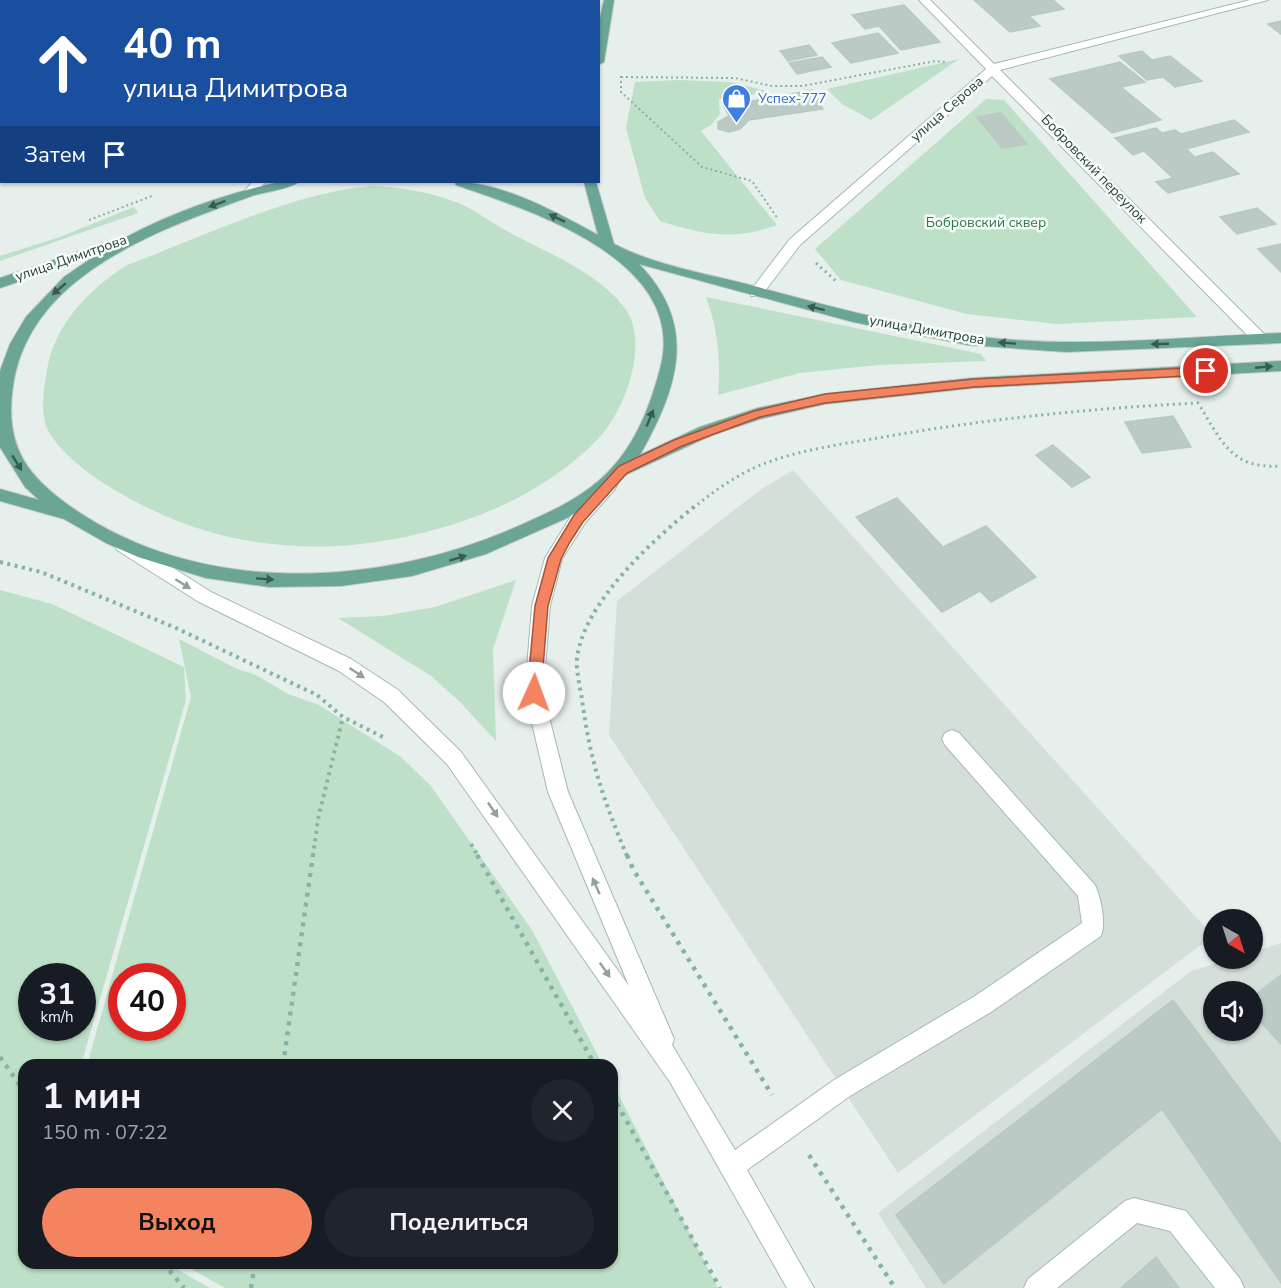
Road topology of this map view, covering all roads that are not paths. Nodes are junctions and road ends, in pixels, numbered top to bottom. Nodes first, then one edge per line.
1 (609, 0) edge
2 (924, 0) edge
3 (1263, 0) edge
4 (600, 51) edge
5 (994, 68) junction
6 (258, 183) edge
7 (274, 183) edge
8 (289, 183) edge
9 (464, 183) edge
10 (590, 183) edge
11 (250, 192) junction
12 (143, 234) junction
13 (613, 248) junction
14 (0, 283) edge
15 (756, 293) junction
16 (1281, 338) edge
17 (1261, 340) junction
18 (1281, 366) edge
19 (617, 476) junction
20 (0, 495) edge
21 (72, 516) junction
22 (117, 541) junction
23 (952, 739) dead end
24 (678, 1074) junction
25 (731, 1167) junction
26 (801, 1288) edge
27 (1037, 1288) edge
28 (1231, 1288) edge

1 - 4 main road
2 - 5 street, Бобровский переулок
3 - 5 street, улица Серова
5 - 15 street, улица Серова
5 - 17 street, Бобровский переулок
6 - 11 street
7 - 11 main road
8 - 11 main road, улица Димитрова
13 -> 9 main road, улица Димитрова
10 - 13 main road
11 -> 12 main road, улица Димитрова
12 - 14 main road, улица Димитрова
12 -> 21 main road, улица Димитрова
13 - 15 main road, улица Димитрова
19 -> 13 main road, улица Димитрова
17 -> 15 main road, улица Димитрова
16 - 17 main road, улица Димитрова
19 -> 18 main road, улица Димитрова
22 -> 19 main road, улица Димитрова
24 -> 19 street
20 - 21 main road, улица Димитрова
21 - 22 main road, улица Димитрова
22 -> 24 street
23 - 25 street
24 - 25 street
25 - 26 street
27 - 28 street

